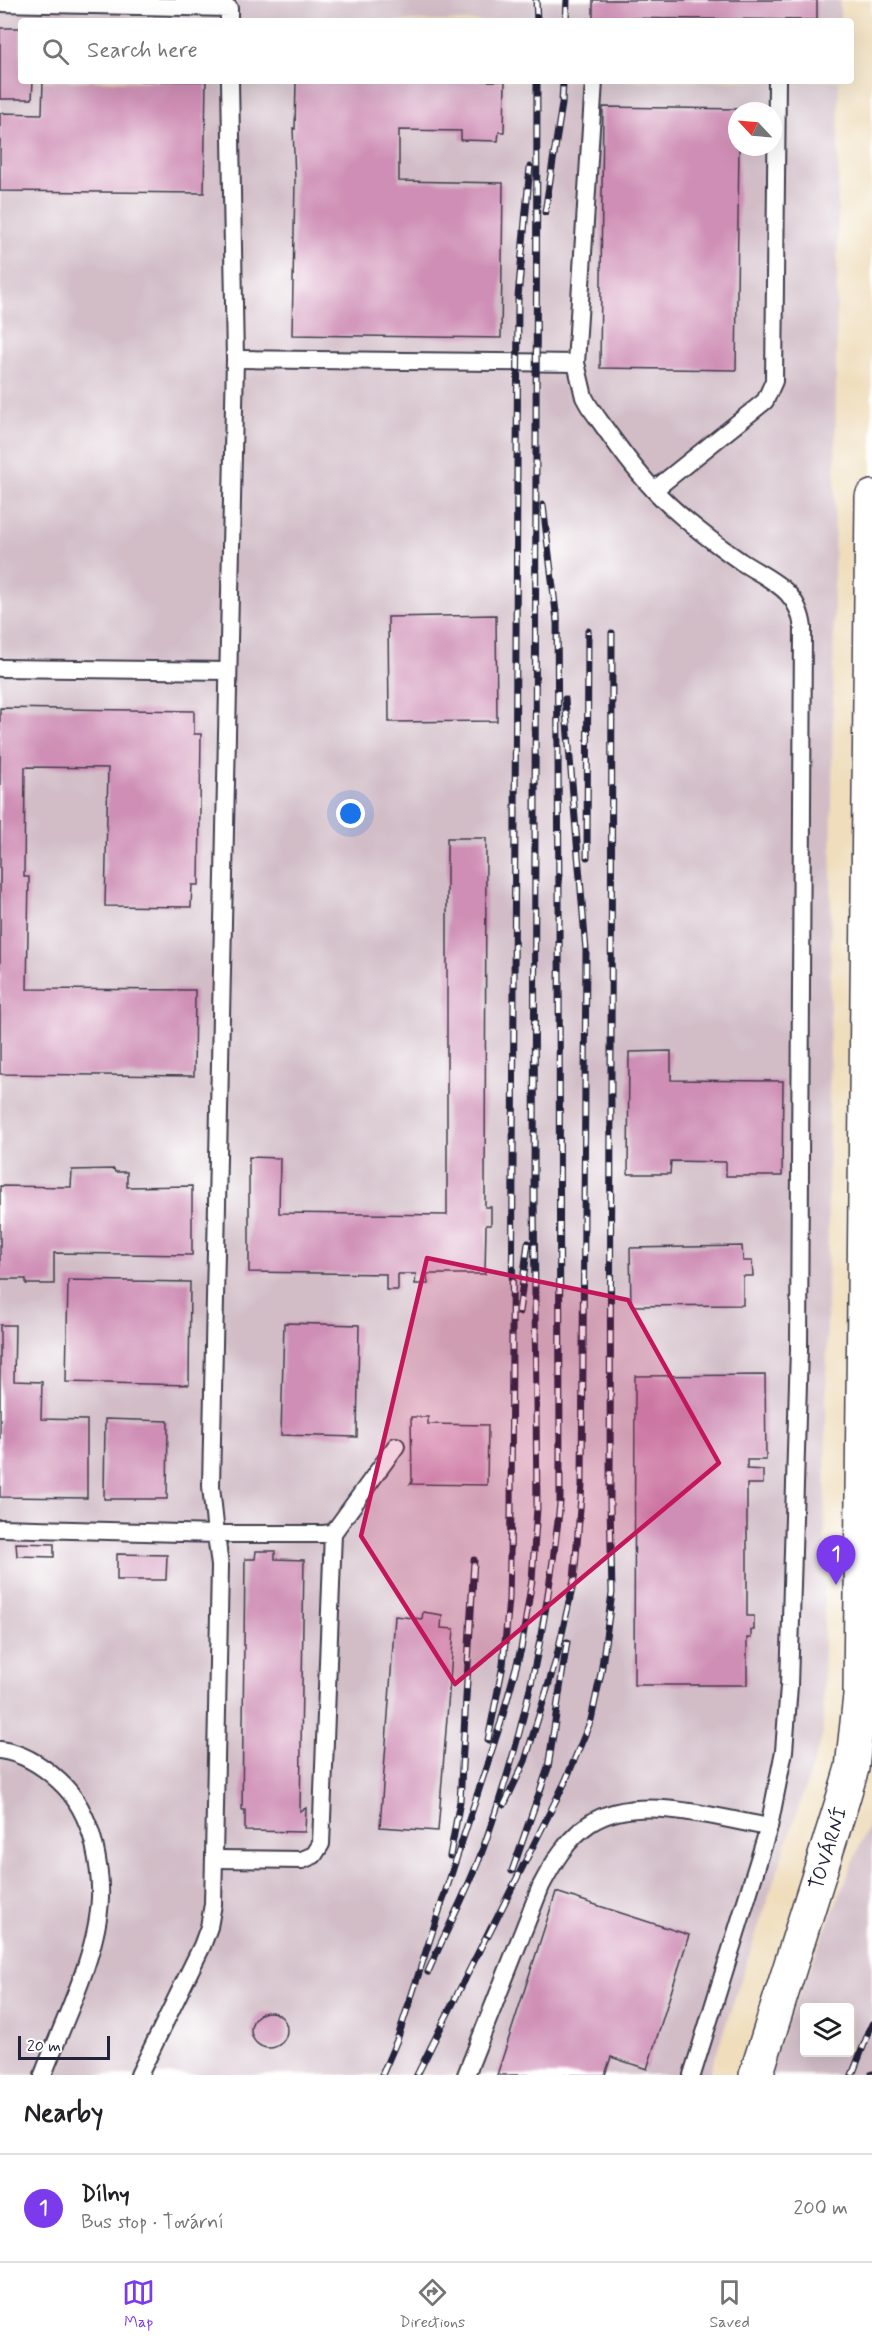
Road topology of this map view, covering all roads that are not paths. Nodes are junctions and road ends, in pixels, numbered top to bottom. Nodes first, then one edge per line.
1 (0, 3) edge
2 (229, 10) edge
3 (230, 84) edge
4 (594, 84) edge
5 (777, 84) edge
6 (235, 359) junction
7 (576, 363) junction
8 (654, 490) junction
9 (872, 497) edge
10 (0, 669) edge
11 (228, 671) junction
12 (396, 1446) dead end
13 (0, 1528) edge
14 (216, 1533) junction
15 (333, 1533) junction
16 (0, 1750) edge
17 (769, 1827) junction
18 (216, 1859) junction
19 (43, 2075) edge
20 (139, 2075) edge
21 (465, 2075) edge
22 (693, 2075) edge
23 (756, 2075) edge

1 - 2 lane
3 - 6 lane
4 - 7 lane
5 - 8 lane
6 - 7 lane
6 - 11 lane
7 - 8 lane
8 - 17 lane
9 - 23 street, TOVÁRNÍ
10 - 11 lane
11 - 14 lane
12 - 15 lane
13 - 14 lane
14 - 15 lane
14 - 18 lane
15 - 18 lane
16 - 19 lane
17 - 21 lane
17 - 22 lane
18 - 20 lane

